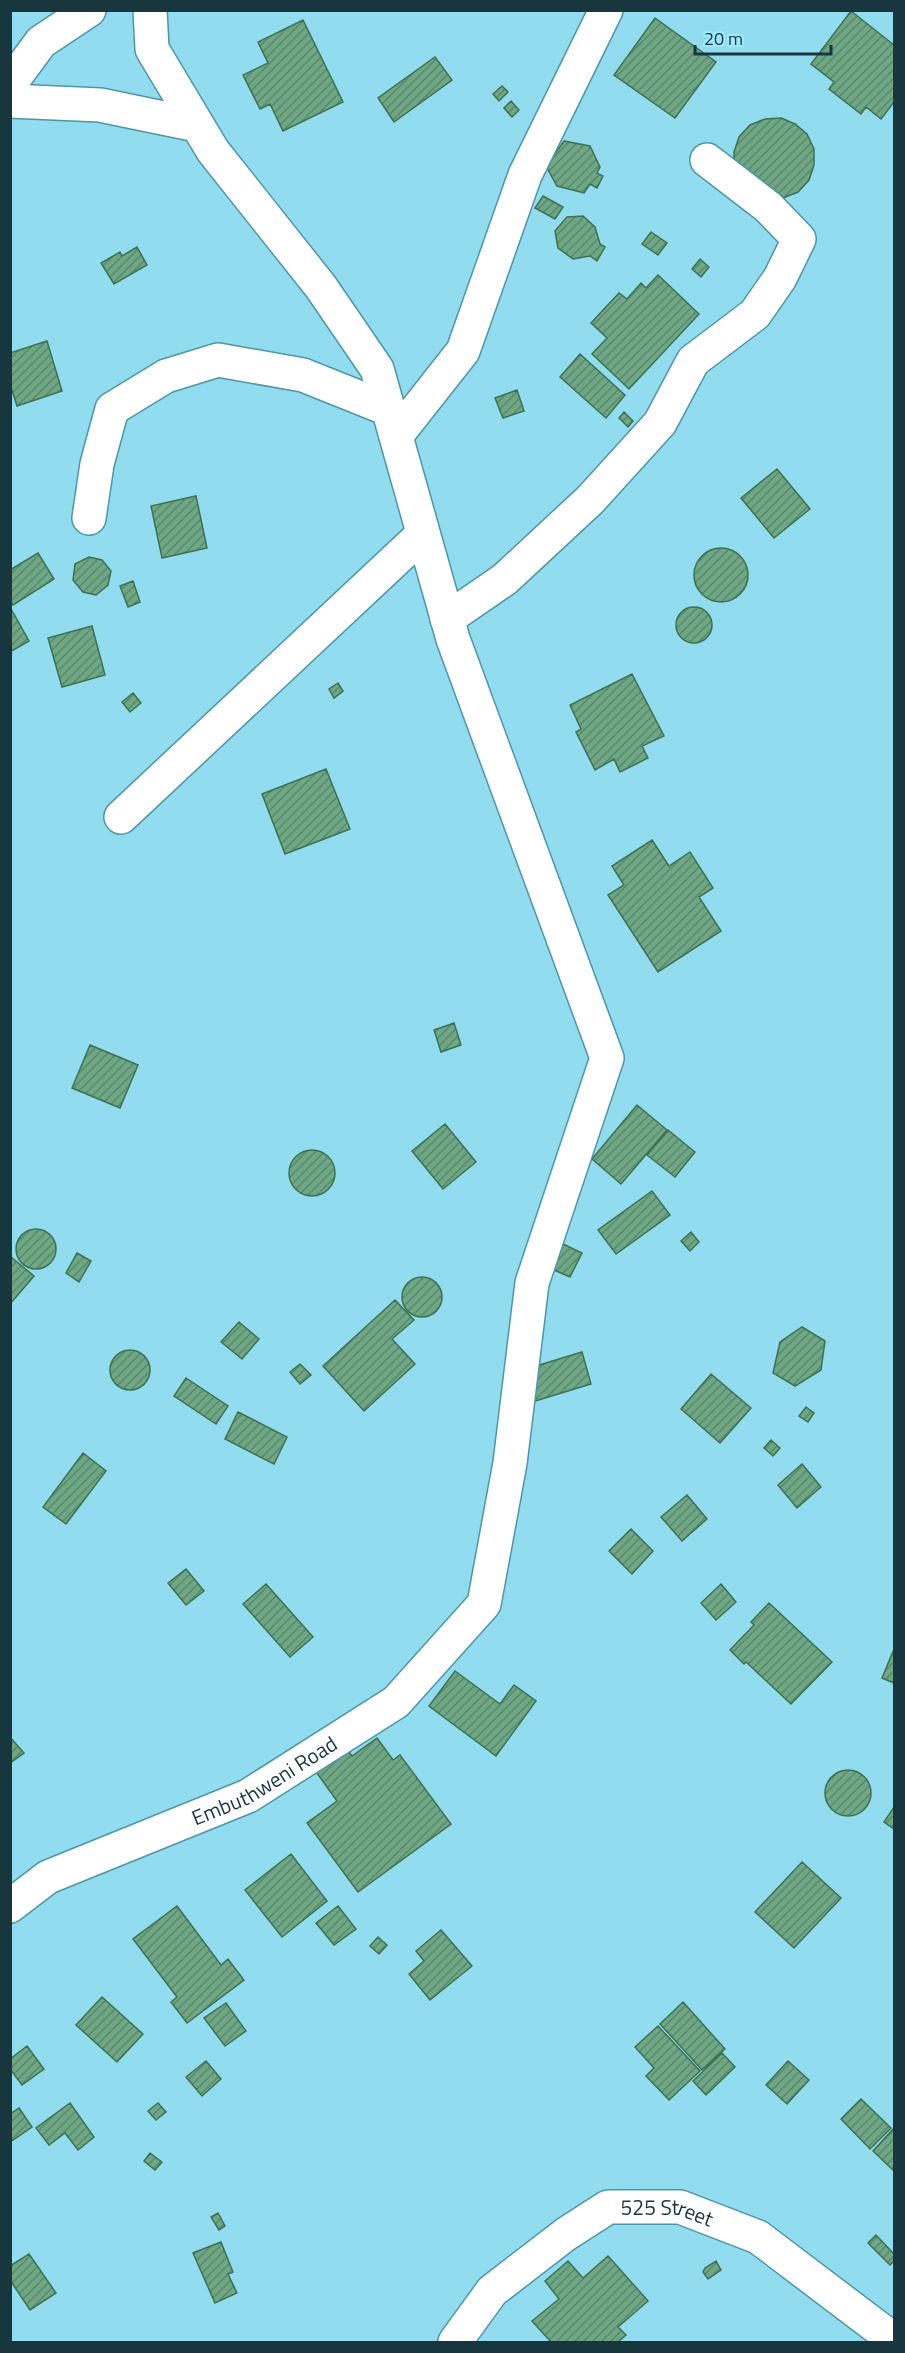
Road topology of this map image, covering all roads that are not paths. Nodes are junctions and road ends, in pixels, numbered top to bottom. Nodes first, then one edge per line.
1 (89, 10) edge
2 (150, 10) edge
3 (606, 10) edge
4 (10, 84) edge
5 (10, 101) edge
6 (197, 125) junction
7 (707, 160) dead end
8 (392, 423) junction
9 (89, 518) dead end
10 (423, 534) junction
11 (447, 619) junction
12 (121, 817) dead end
13 (10, 1906) edge
14 (894, 2340) edge
15 (455, 2343) edge

1 - 4 street
2 - 6 street
3 - 8 street
5 - 6 street
6 - 8 street
7 - 11 street
8 - 9 street
8 - 10 street
10 - 11 street
10 - 12 street
11 - 13 street, Embuthweni Road
14 - 15 street, 525 Street

